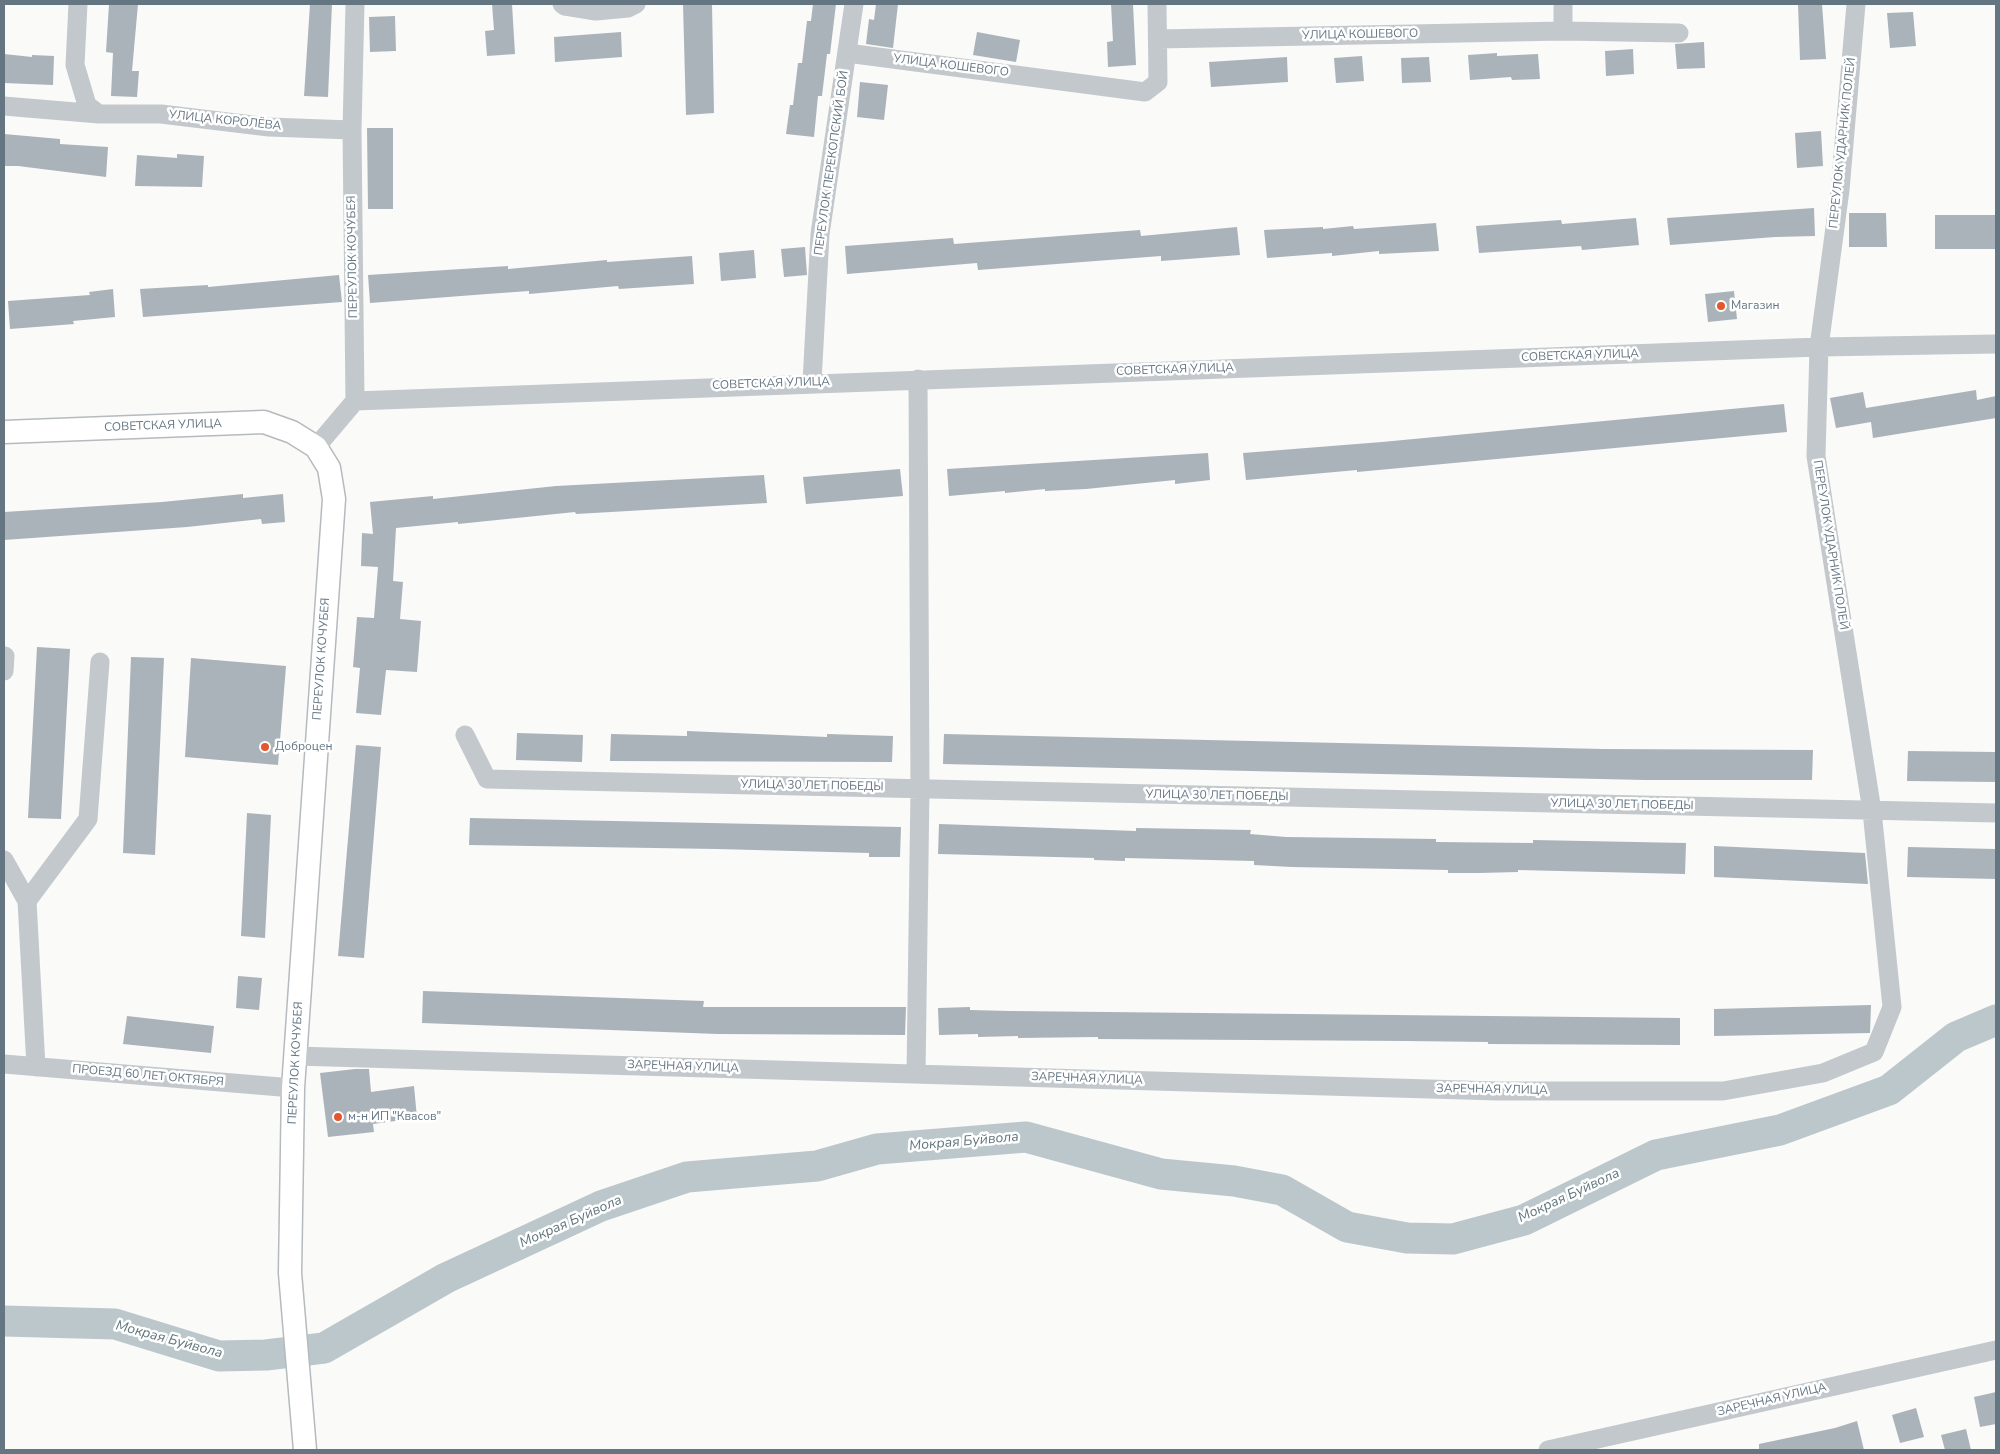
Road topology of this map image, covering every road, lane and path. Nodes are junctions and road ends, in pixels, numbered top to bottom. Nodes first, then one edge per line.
1 (78, 4) edge
2 (355, 4) edge
3 (562, 4) edge
4 (636, 4) edge
5 (854, 4) edge
6 (1157, 4) edge
7 (1563, 4) edge
8 (1856, 4) edge
9 (1563, 31) junction
10 (1678, 33) dead end
11 (1158, 39) junction
12 (847, 53) junction
13 (4, 106) edge
14 (99, 114) junction
15 (352, 130) junction
16 (1996, 344) edge
17 (1820, 347) junction
18 (918, 379) junction
19 (812, 382) junction
20 (355, 401) junction
21 (4, 432) edge
22 (316, 447) junction
23 (100, 662) dead end
24 (465, 735) dead end
25 (920, 789) junction
26 (1872, 811) junction
27 (1996, 813) edge
28 (4, 860) edge
29 (27, 901) junction
30 (1874, 1052) joint
31 (295, 1056) junction
32 (4, 1064) edge
33 (36, 1067) junction
34 (916, 1074) junction
35 (293, 1088) junction
36 (1996, 1350) edge
37 (305, 1450) edge
38 (1548, 1450) edge

1 - 14 street
2 - 15 street, ПЕРЕУЛОК КОЧУБЕЯ
3 - 4 street
5 - 12 street, ПЕРЕУЛОК ПЕРЕКОПСКИЙ БОЙ
6 - 11 street, УЛИЦА КОШЕВОГО
7 - 9 street
8 - 17 street, ПЕРЕУЛОК УДАРНИК ПОЛЕЙ
9 - 10 street, УЛИЦА КОШЕВОГО
9 - 11 street, УЛИЦА КОШЕВОГО
11 - 12 street, УЛИЦА КОШЕВОГО
12 - 19 street, ПЕРЕУЛОК ПЕРЕКОПСКИЙ БОЙ
13 - 14 street, УЛИЦА КОРОЛЁВА
14 - 15 street, УЛИЦА КОРОЛЁВА
15 - 20 street, ПЕРЕУЛОК КОЧУБЕЯ
16 - 17 street, СОВЕТСКАЯ УЛИЦА
17 - 18 street, СОВЕТСКАЯ УЛИЦА
17 - 26 street, ПЕРЕУЛОК УДАРНИК ПОЛЕЙ
18 - 19 street, СОВЕТСКАЯ УЛИЦА
18 - 25 street
19 - 20 street, СОВЕТСКАЯ УЛИЦА
20 - 22 street
21 - 22 main road, СОВЕТСКАЯ УЛИЦА
22 - 31 main road, ПЕРЕУЛОК КОЧУБЕЯ
23 - 29 street
24 - 25 street, УЛИЦА 30 ЛЕТ ПОБЕДЫ
25 - 26 street, УЛИЦА 30 ЛЕТ ПОБЕДЫ
25 - 34 street
26 - 27 street, УЛИЦА 30 ЛЕТ ПОБЕДЫ
26 - 30 street, ПЕРЕУЛОК УДАРНИК ПОЛЕЙ
28 - 29 street
29 - 33 street
30 - 34 street, ЗАРЕЧНАЯ УЛИЦА
31 - 34 street, ЗАРЕЧНАЯ УЛИЦА
31 - 35 main road, ПЕРЕУЛОК КОЧУБЕЯ
32 - 33 street, ПРОЕЗД 60 ЛЕТ ОКТЯБРЯ
33 - 35 street, ПРОЕЗД 60 ЛЕТ ОКТЯБРЯ
35 - 37 main road, ПЕРЕУЛОК КОЧУБЕЯ
36 - 38 street, ЗАРЕЧНАЯ УЛИЦА

